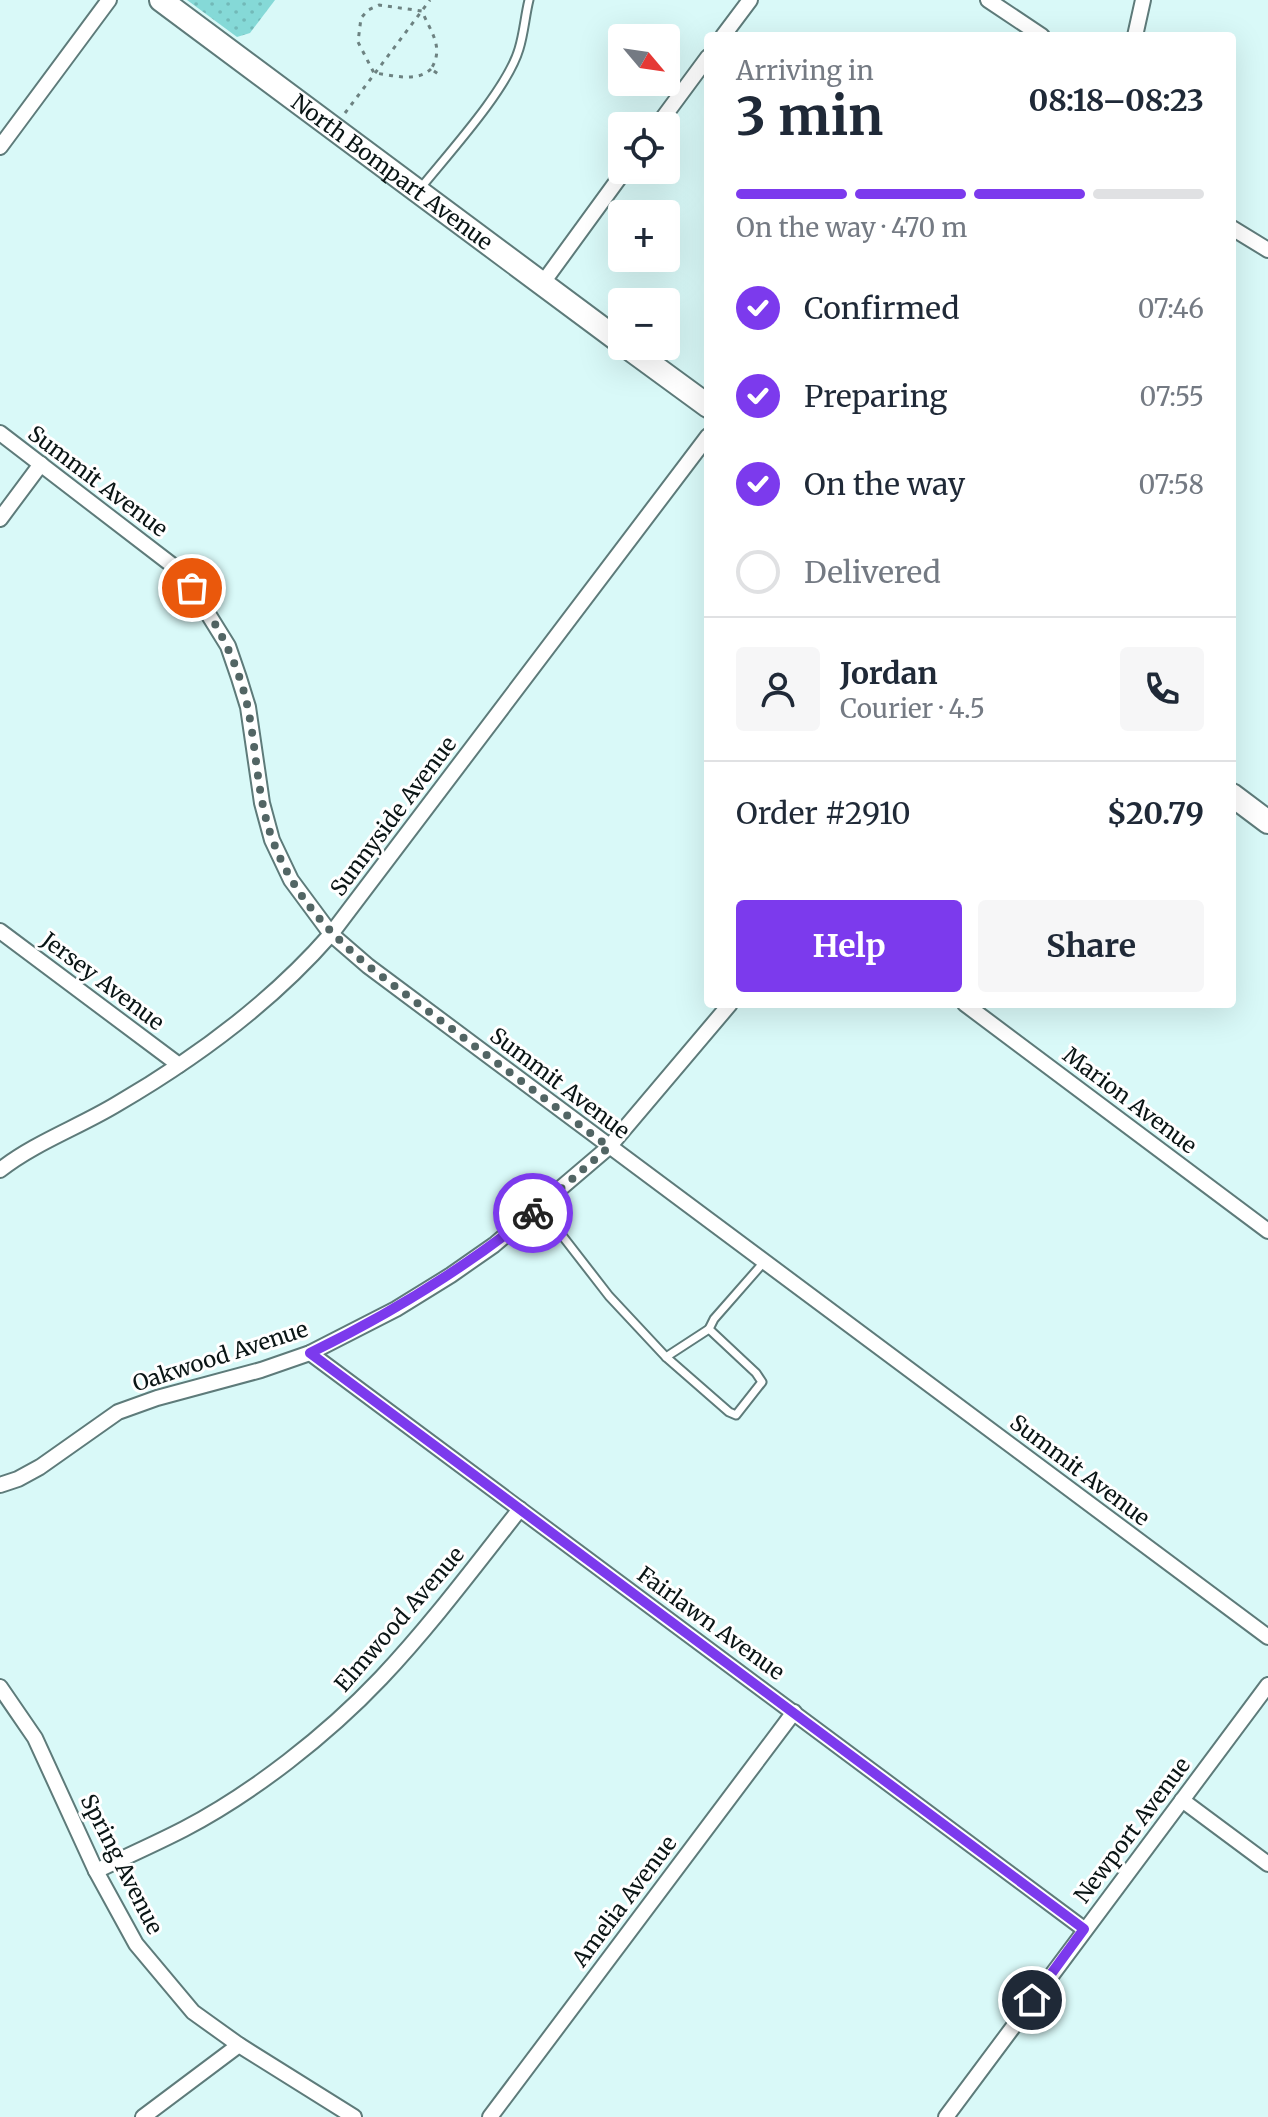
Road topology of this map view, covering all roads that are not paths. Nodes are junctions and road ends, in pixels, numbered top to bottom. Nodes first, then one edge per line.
1 (109, 0) edge
2 (161, 0) edge
3 (529, 0) edge
4 (750, 0) edge
5 (988, 0) edge
6 (1143, 0) edge
7 (726, 32) edge
8 (1036, 32) edge
9 (1136, 32) edge
10 (704, 62) edge
11 (667, 112) edge
12 (0, 147) edge
13 (615, 184) edge
14 (418, 192) junction
15 (1236, 230) edge
16 (1268, 250) edge
17 (542, 284) junction
18 (608, 333) edge
19 (645, 360) edge
20 (704, 403) edge
21 (0, 433) edge
22 (704, 441) edge
23 (41, 464) junction
24 (0, 519) edge
25 (1236, 798) edge
26 (1268, 822) edge
27 (0, 931) edge
28 (331, 934) junction
29 (727, 1008) edge
30 (970, 1008) edge
31 (179, 1065) junction
32 (609, 1147) junction
33 (0, 1170) edge
34 (540, 1207) junction
35 (1268, 1231) edge
36 (764, 1262) junction
37 (709, 1329) junction
38 (310, 1353) junction
39 (666, 1357) junction
40 (0, 1485) edge
41 (520, 1509) junction
42 (1268, 1637) edge
43 (1268, 1685) edge
44 (0, 1687) edge
45 (794, 1712) junction
46 (1182, 1800) junction
47 (1268, 1864) edge
48 (96, 1871) junction
49 (1084, 1929) junction
50 (239, 2045) junction
51 (143, 2117) edge
52 (354, 2117) edge
53 (490, 2117) edge
54 (946, 2117) edge

1 - 12 street
2 - 14 street, North Bompart Avenue
3 - 14 lane
4 - 7 street
5 - 8 street
6 - 9 street
10 - 11 street
13 - 17 street
14 - 17 street, North Bompart Avenue
15 - 16 street
17 - 18 street, North Bompart Avenue
19 - 20 street, North Bompart Avenue
21 - 23 street, Summit Avenue
22 - 28 street, Sunnyside Avenue
23 - 24 street
23 - 28 street, Summit Avenue
25 - 26 street
27 - 31 street, Jersey Avenue
28 - 31 street, Sunnyside Avenue
28 - 32 street, Summit Avenue
29 - 32 street, Oakwood Avenue
30 - 35 street, Marion Avenue
31 - 33 street, Sunnyside Avenue
32 - 34 street, Oakwood Avenue
32 - 36 street, Summit Avenue
34 - 38 street, Oakwood Avenue
34 - 39 lane
36 - 37 lane
36 - 42 street, Summit Avenue
37 - 39 lane
37 - 39 lane
38 - 40 street, Oakwood Avenue
38 - 41 street, Fairlawn Avenue
41 - 45 street, Fairlawn Avenue
41 - 48 street, Elmwood Avenue
43 - 46 street, Newport Avenue
44 - 48 street, Spring Avenue
45 - 49 street, Fairlawn Avenue
45 - 53 street, Amelia Avenue
46 - 47 street
46 - 49 street, Newport Avenue
48 - 50 street, Spring Avenue
49 - 54 street, Newport Avenue
50 - 51 street
50 - 52 street, Spring Avenue

